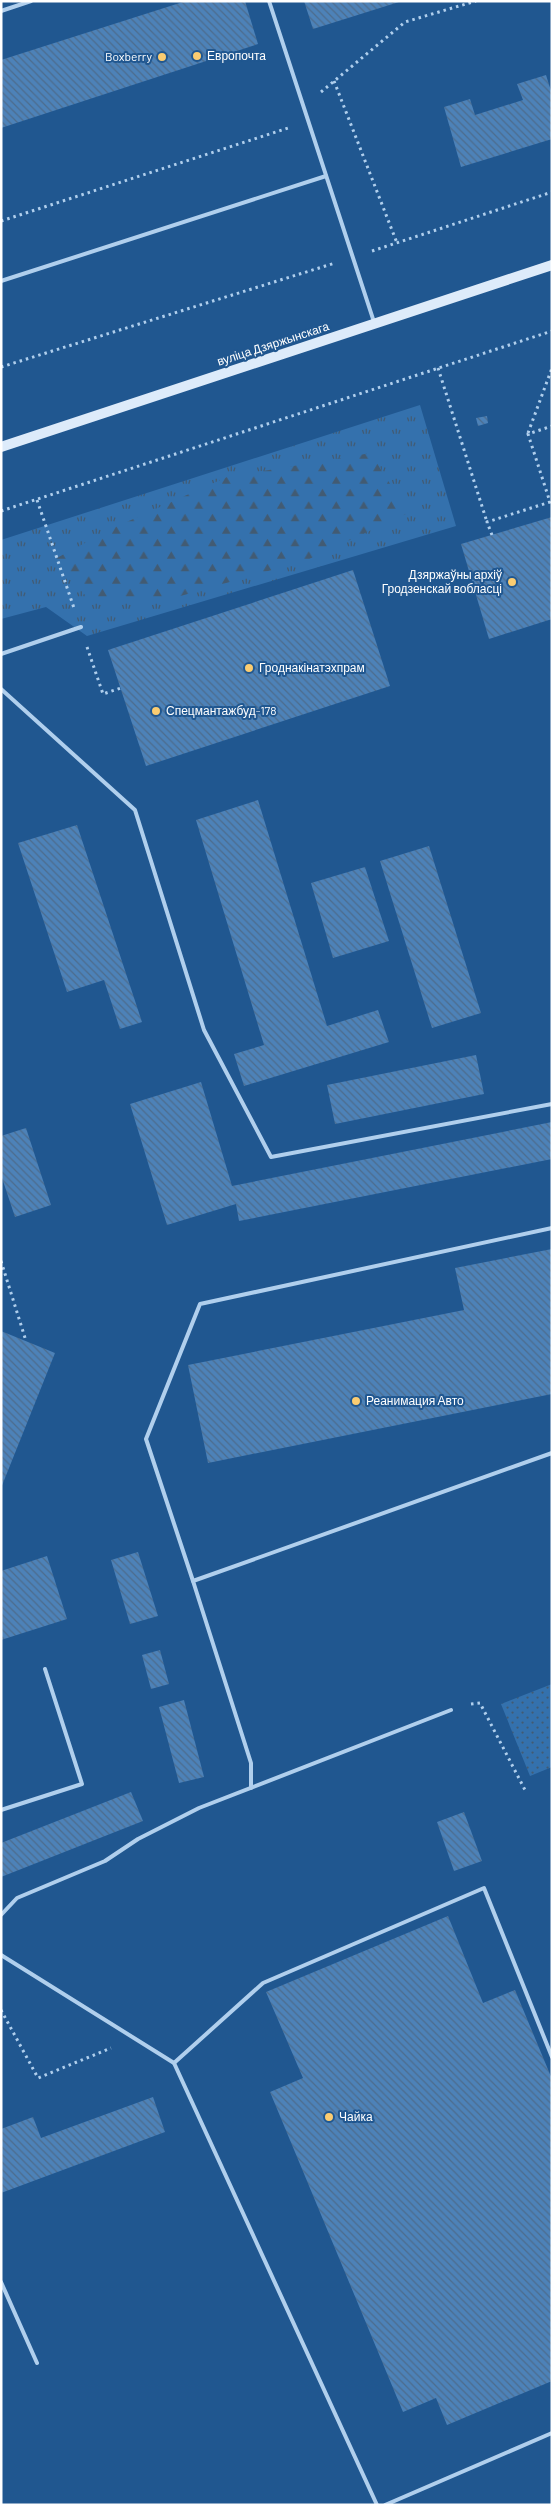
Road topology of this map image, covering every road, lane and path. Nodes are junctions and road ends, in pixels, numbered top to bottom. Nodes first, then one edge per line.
1 (31, 1) edge
2 (269, 1) edge
3 (476, 1) edge
4 (1, 11) edge
5 (334, 81) junction
6 (304, 107) junction
7 (308, 122) junction
8 (326, 176) junction
9 (552, 192) edge
10 (1, 221) edge
11 (397, 243) junction
12 (353, 257) junction
13 (552, 265) edge
14 (1, 281) edge
15 (375, 324) junction
16 (552, 331) edge
17 (1, 368) edge
18 (438, 368) junction
19 (552, 368) edge
20 (552, 426) edge
21 (528, 434) junction
22 (1, 447) edge
23 (36, 500) junction
24 (1, 511) edge
25 (488, 522) junction
26 (492, 535) dead end
27 (81, 627) junction
28 (1, 654) edge
29 (121, 688) dead end
30 (1, 689) edge
31 (552, 1104) edge
32 (552, 1228) edge
33 (1, 1261) edge
34 (26, 1341) dead end
35 (552, 1453) edge
36 (193, 1581) junction
37 (45, 1669) dead end
38 (480, 1703) dead end
39 (451, 1710) dead end
40 (251, 1788) junction
41 (525, 1790) dead end
42 (1, 1810) edge
43 (1, 1915) edge
44 (1, 1955) edge
45 (1, 2010) edge
46 (134, 2038) junction
47 (552, 2057) edge
48 (174, 2063) junction
49 (1, 2282) edge
50 (37, 2363) dead end
51 (552, 2433) edge
52 (377, 2505) edge
53 (386, 2505) edge

1 - 4 lane
2 - 6 lane
3 - 5 path
5 - 6 path
5 - 11 path
6 - 7 lane
7 - 8 lane
7 - 10 path
8 - 12 lane
8 - 14 lane
9 - 11 path
11 - 12 path
12 - 15 lane
12 - 17 path
13 - 15 main road, вуліца Дзяржынскага
15 - 22 main road, вуліца Дзяржынскага
16 - 18 path
18 - 23 path
18 - 25 path
19 - 21 path
20 - 21 path
21 - 25 path
23 - 24 path
23 - 27 path
25 - 26 path
27 - 28 lane
27 - 29 path
30 - 31 lane
32 - 36 lane
33 - 34 path
35 - 36 lane
36 - 40 lane
37 - 42 lane
38 - 41 path
39 - 40 lane
40 - 43 lane
44 - 46 lane
45 - 46 path
46 - 48 lane
47 - 48 lane
48 - 52 lane
49 - 50 lane
51 - 53 lane

